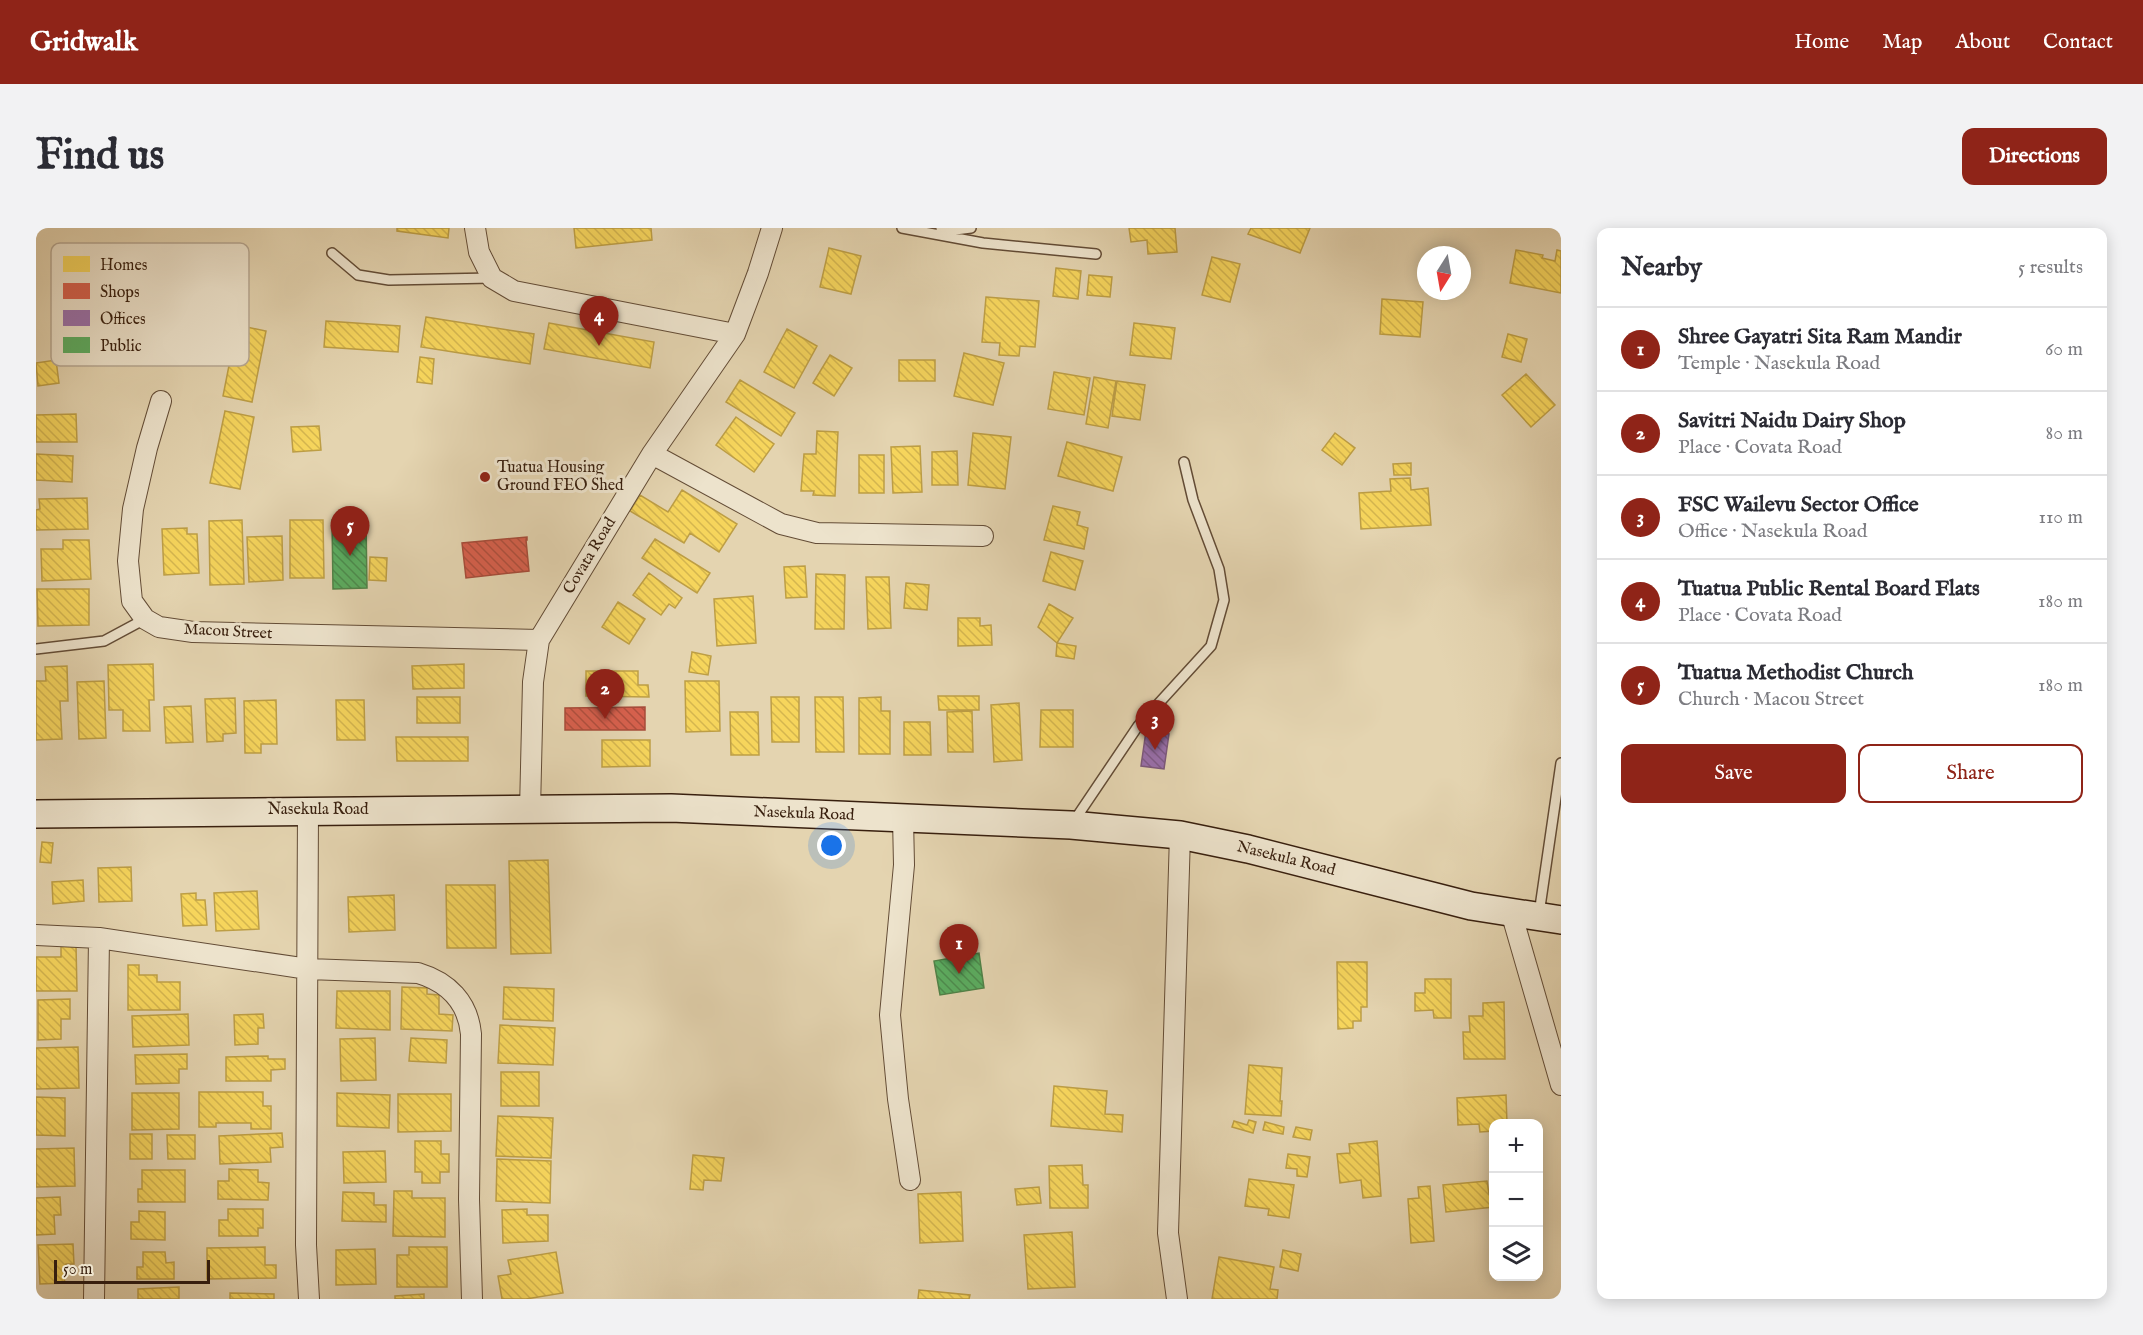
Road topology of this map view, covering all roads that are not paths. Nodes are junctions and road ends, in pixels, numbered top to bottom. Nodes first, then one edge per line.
1 (475, 228) edge
2 (772, 228) edge
3 (902, 228) edge
4 (941, 228) edge
5 (971, 228) edge
6 (332, 253) dead end
7 (1096, 254) dead end
8 (492, 278) junction
9 (735, 334) junction
10 (161, 401) dead end
11 (652, 454) junction
12 (1184, 462) dead end
13 (983, 536) dead end
14 (145, 619) junction
15 (539, 640) junction
16 (36, 649) edge
17 (1561, 763) edge
18 (308, 810) junction
19 (530, 810) junction
20 (36, 814) edge
21 (903, 818) junction
22 (1071, 825) junction
23 (1180, 835) junction
24 (1512, 912) junction
25 (1550, 918) edge
26 (36, 935) edge
27 (99, 938) junction
28 (308, 969) junction
29 (1561, 1085) edge
30 (910, 1180) dead end
31 (94, 1299) edge
32 (309, 1299) edge
33 (472, 1299) edge
34 (1177, 1299) edge

1 - 8 street
2 - 9 street, Covata Road
3 - 7 lane
4 - 5 lane
6 - 8 lane
8 - 9 street
9 - 11 street, Covata Road
10 - 14 street
11 - 13 street
11 - 15 street, Covata Road
12 - 22 lane
14 - 15 street, Macou Street
14 - 16 lane
15 - 19 street, Covata Road
17 - 25 lane
18 - 19 main road, Nasekula Road
18 - 20 main road, Nasekula Road
18 - 28 street
19 - 21 main road, Nasekula Road
21 - 22 main road, Nasekula Road
21 - 30 street
22 - 23 main road, Nasekula Road
23 - 24 main road, Nasekula Road
23 - 34 street
24 - 25 main road, Nasekula Road
24 - 29 street
26 - 27 street
27 - 28 street
27 - 31 street
28 - 32 street
28 - 33 street

